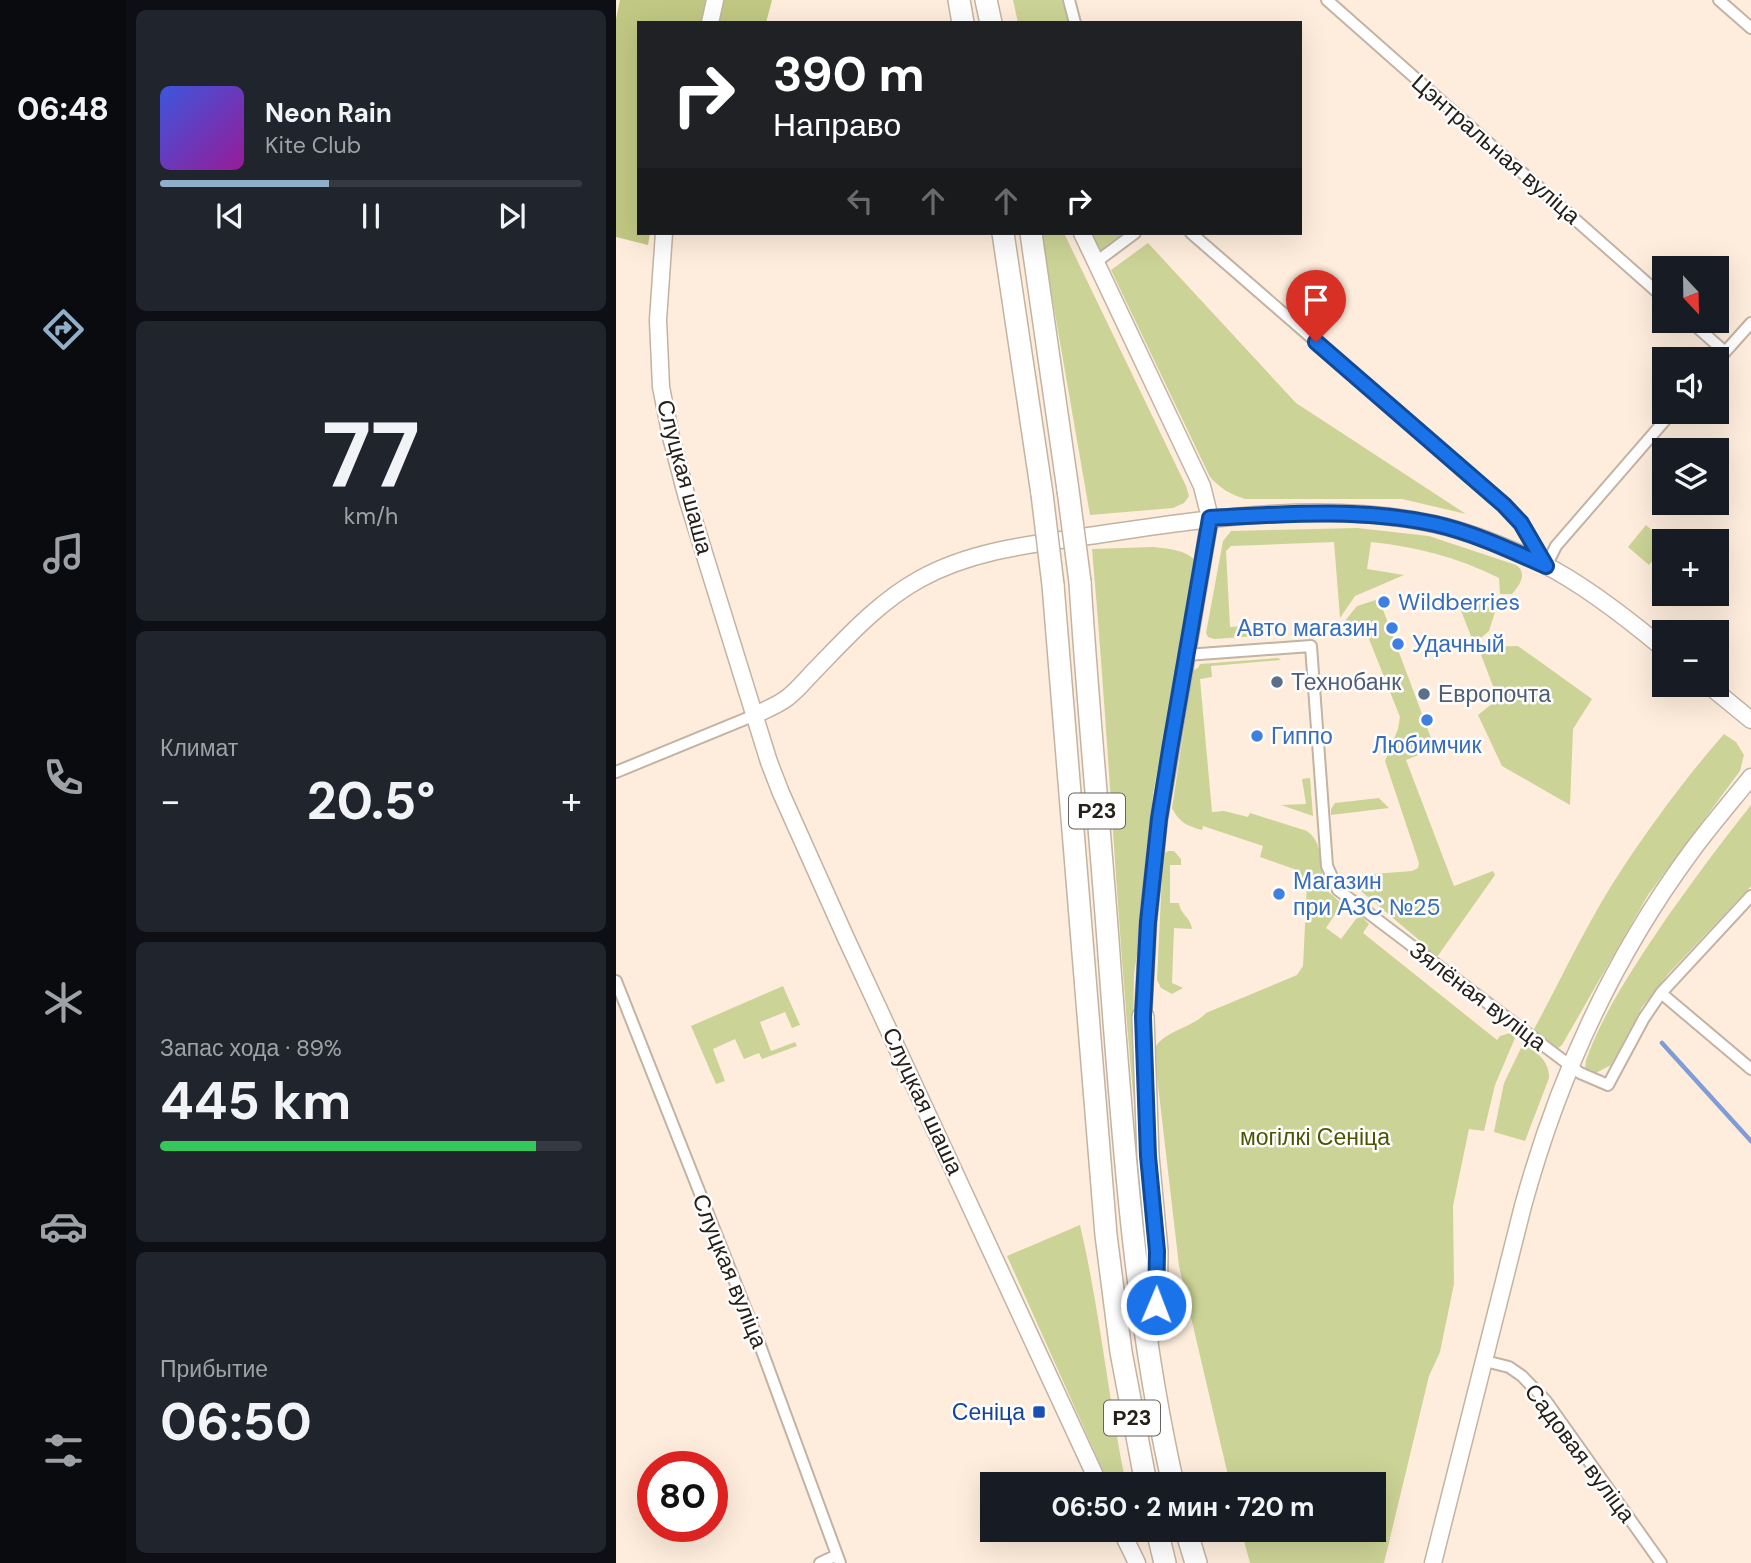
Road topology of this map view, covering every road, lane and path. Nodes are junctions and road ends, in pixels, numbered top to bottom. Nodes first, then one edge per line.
1 (715, 0) edge
2 (959, 0) edge
3 (986, 0) edge
4 (1069, 0) edge
5 (1327, 0) edge
6 (1719, 0) edge
7 (710, 21) edge
8 (963, 21) edge
9 (991, 21) edge
10 (1075, 21) edge
11 (1751, 28) edge
12 (664, 235) edge
13 (1003, 235) edge
14 (1031, 235) edge
15 (1083, 235) edge
16 (1132, 235) edge
17 (1193, 235) edge
18 (1096, 262) junction
19 (1652, 287) edge
20 (1751, 323) edge
21 (1704, 333) edge
22 (1719, 347) edge
23 (1729, 348) edge
24 (1662, 424) edge
25 (1210, 518) junction
26 (1546, 566) junction
27 (1652, 640) edge
28 (1186, 655) junction
29 (1723, 697) edge
30 (755, 715) junction
31 (1751, 720) edge
32 (616, 772) edge
33 (1751, 777) edge
34 (1751, 896) edge
35 (616, 981) edge
36 (1661, 993) junction
37 (1143, 1017) joint
38 (1569, 1065) junction
39 (1751, 1069) edge
40 (1485, 1361) junction
41 (1154, 1384) junction
42 (1094, 1472) edge
43 (1144, 1472) edge
44 (1171, 1472) edge
45 (1127, 1542) edge
46 (1160, 1542) edge
47 (1190, 1542) edge
48 (839, 1559) edge
49 (820, 1563) edge
50 (1137, 1563) edge
51 (1165, 1563) edge
52 (1196, 1563) edge
53 (1433, 1563) edge
54 (1661, 1563) edge

1 - 7 street
2 - 8 highway
3 - 9 highway
4 - 10 street
5 - 19 street, Цэнтральная вуліца
6 - 11 street
12 - 30 street, Слуцкая шаша
13 - 43 highway, Р23, bridge
14 - 41 highway, Р23, bridge
15 - 18 street
16 - 18 street
17 - 26 street
18 - 25 street
20 - 23 street
21 - 22 street
24 - 26 street
25 - 26 street
25 - 28 street
25 - 30 street
26 - 27 street
28 - 37 street
28 - 38 street, Зялёная вуліца
29 - 31 street
30 - 32 street
30 - 42 street, Слуцкая шаша
33 - 38 street
34 - 36 street
35 - 48 street, Слуцкая вуліца
36 - 38 street
36 - 39 street
37 - 41 highway
38 - 40 street
40 - 53 street
40 - 54 street, Садовая вуліца
41 - 44 highway, Р23
45 - 50 street
46 - 51 highway
47 - 52 highway
48 - 49 street

